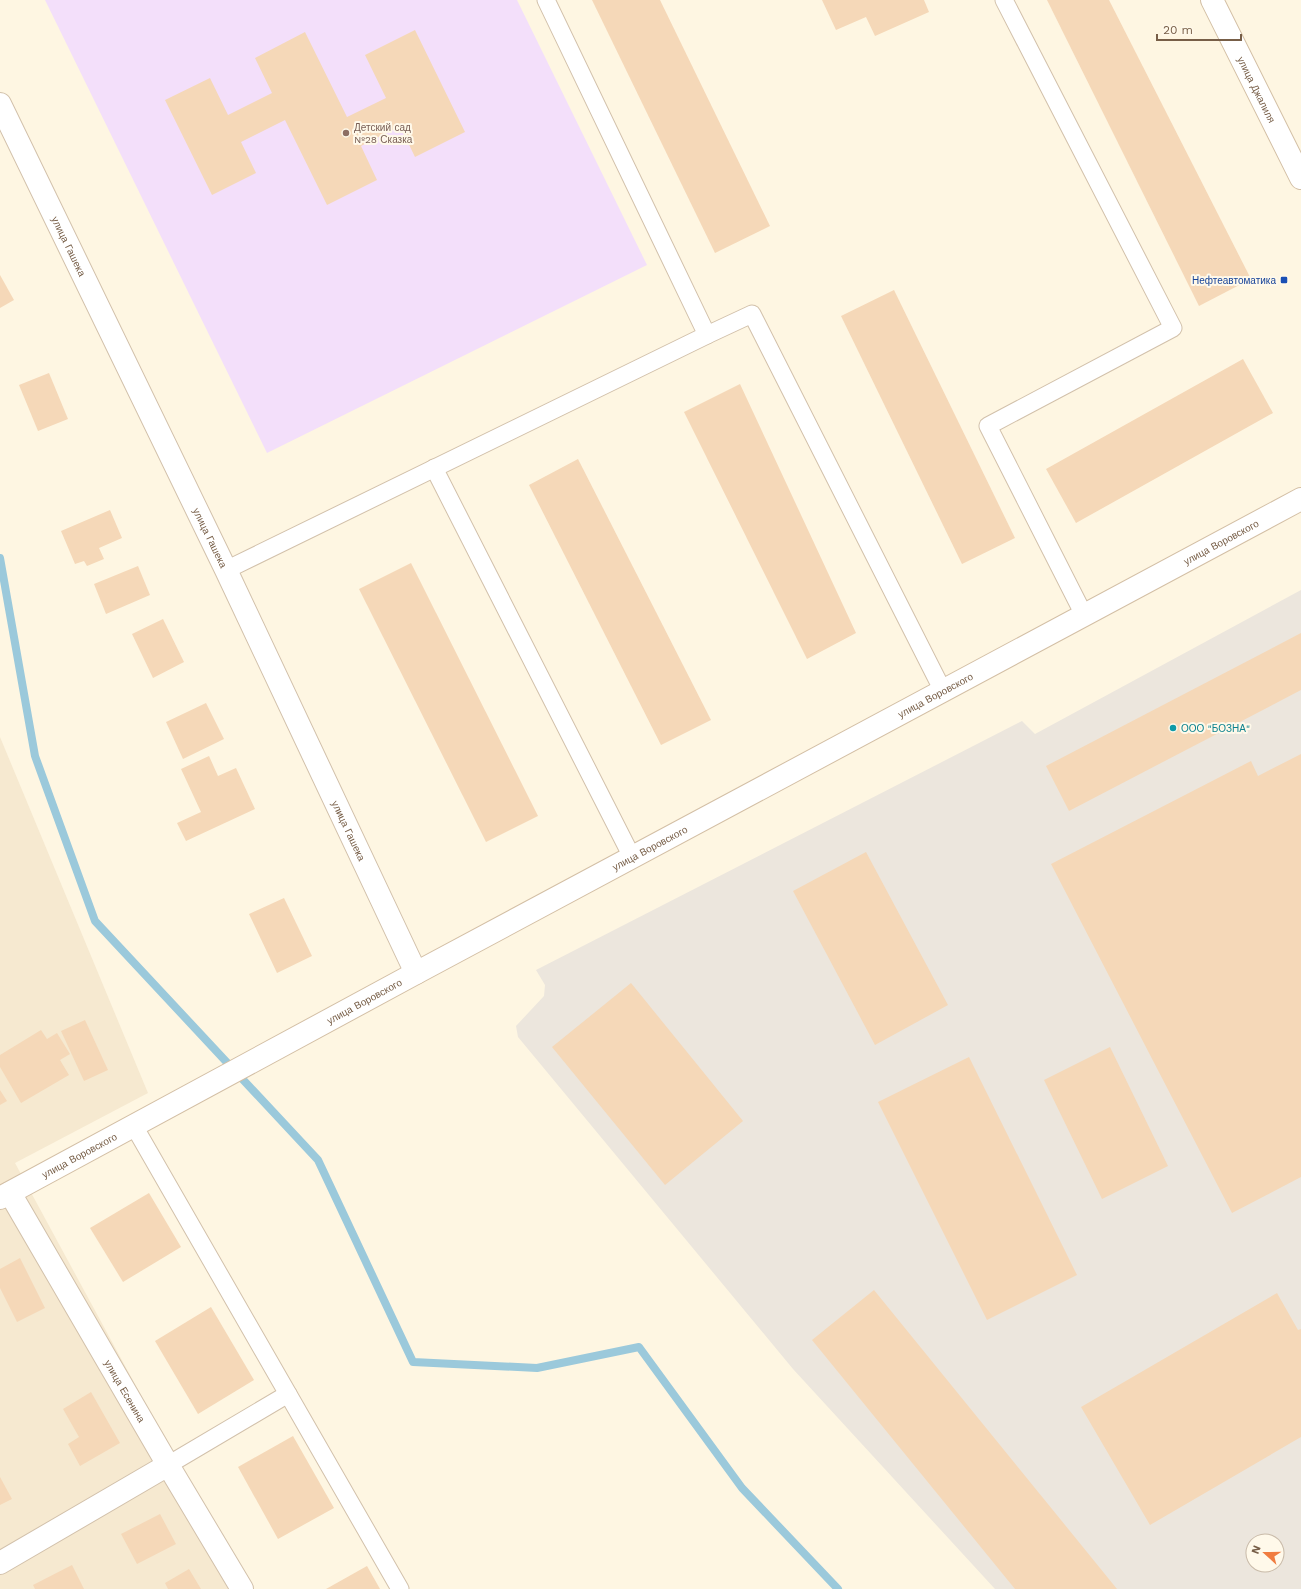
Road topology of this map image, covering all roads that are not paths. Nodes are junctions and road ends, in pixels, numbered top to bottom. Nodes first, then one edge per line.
1 (546, 0) edge
2 (1004, 0) edge
3 (1212, 0) edge
4 (0, 104) edge
5 (1301, 178) edge
6 (707, 335) junction
7 (434, 468) junction
8 (1301, 499) edge
9 (226, 570) junction
10 (1084, 615) junction
11 (943, 691) junction
12 (632, 857) junction
13 (416, 972) junction
14 (134, 1126) junction
15 (5, 1196) edge
16 (288, 1394) junction
17 (168, 1465) junction
18 (0, 1563) edge
19 (242, 1589) edge
20 (400, 1589) edge

1 - 6 lane
2 - 10 lane
3 - 5 street, улица Джалиля
4 - 9 street, улица Гашека
6 - 7 lane
6 - 11 lane
7 - 9 lane
7 - 12 lane
8 - 10 street, улица Воровского
9 - 13 street, улица Гашека
10 - 11 street, улица Воровского
11 - 12 street, улица Воровского
12 - 13 street, улица Воровского
13 - 14 street, улица Воровского
14 - 15 street, улица Воровского
14 - 16 lane
15 - 17 street, улица Есенина
16 - 17 lane
16 - 20 lane
17 - 18 street
17 - 19 street, улица Есенина

